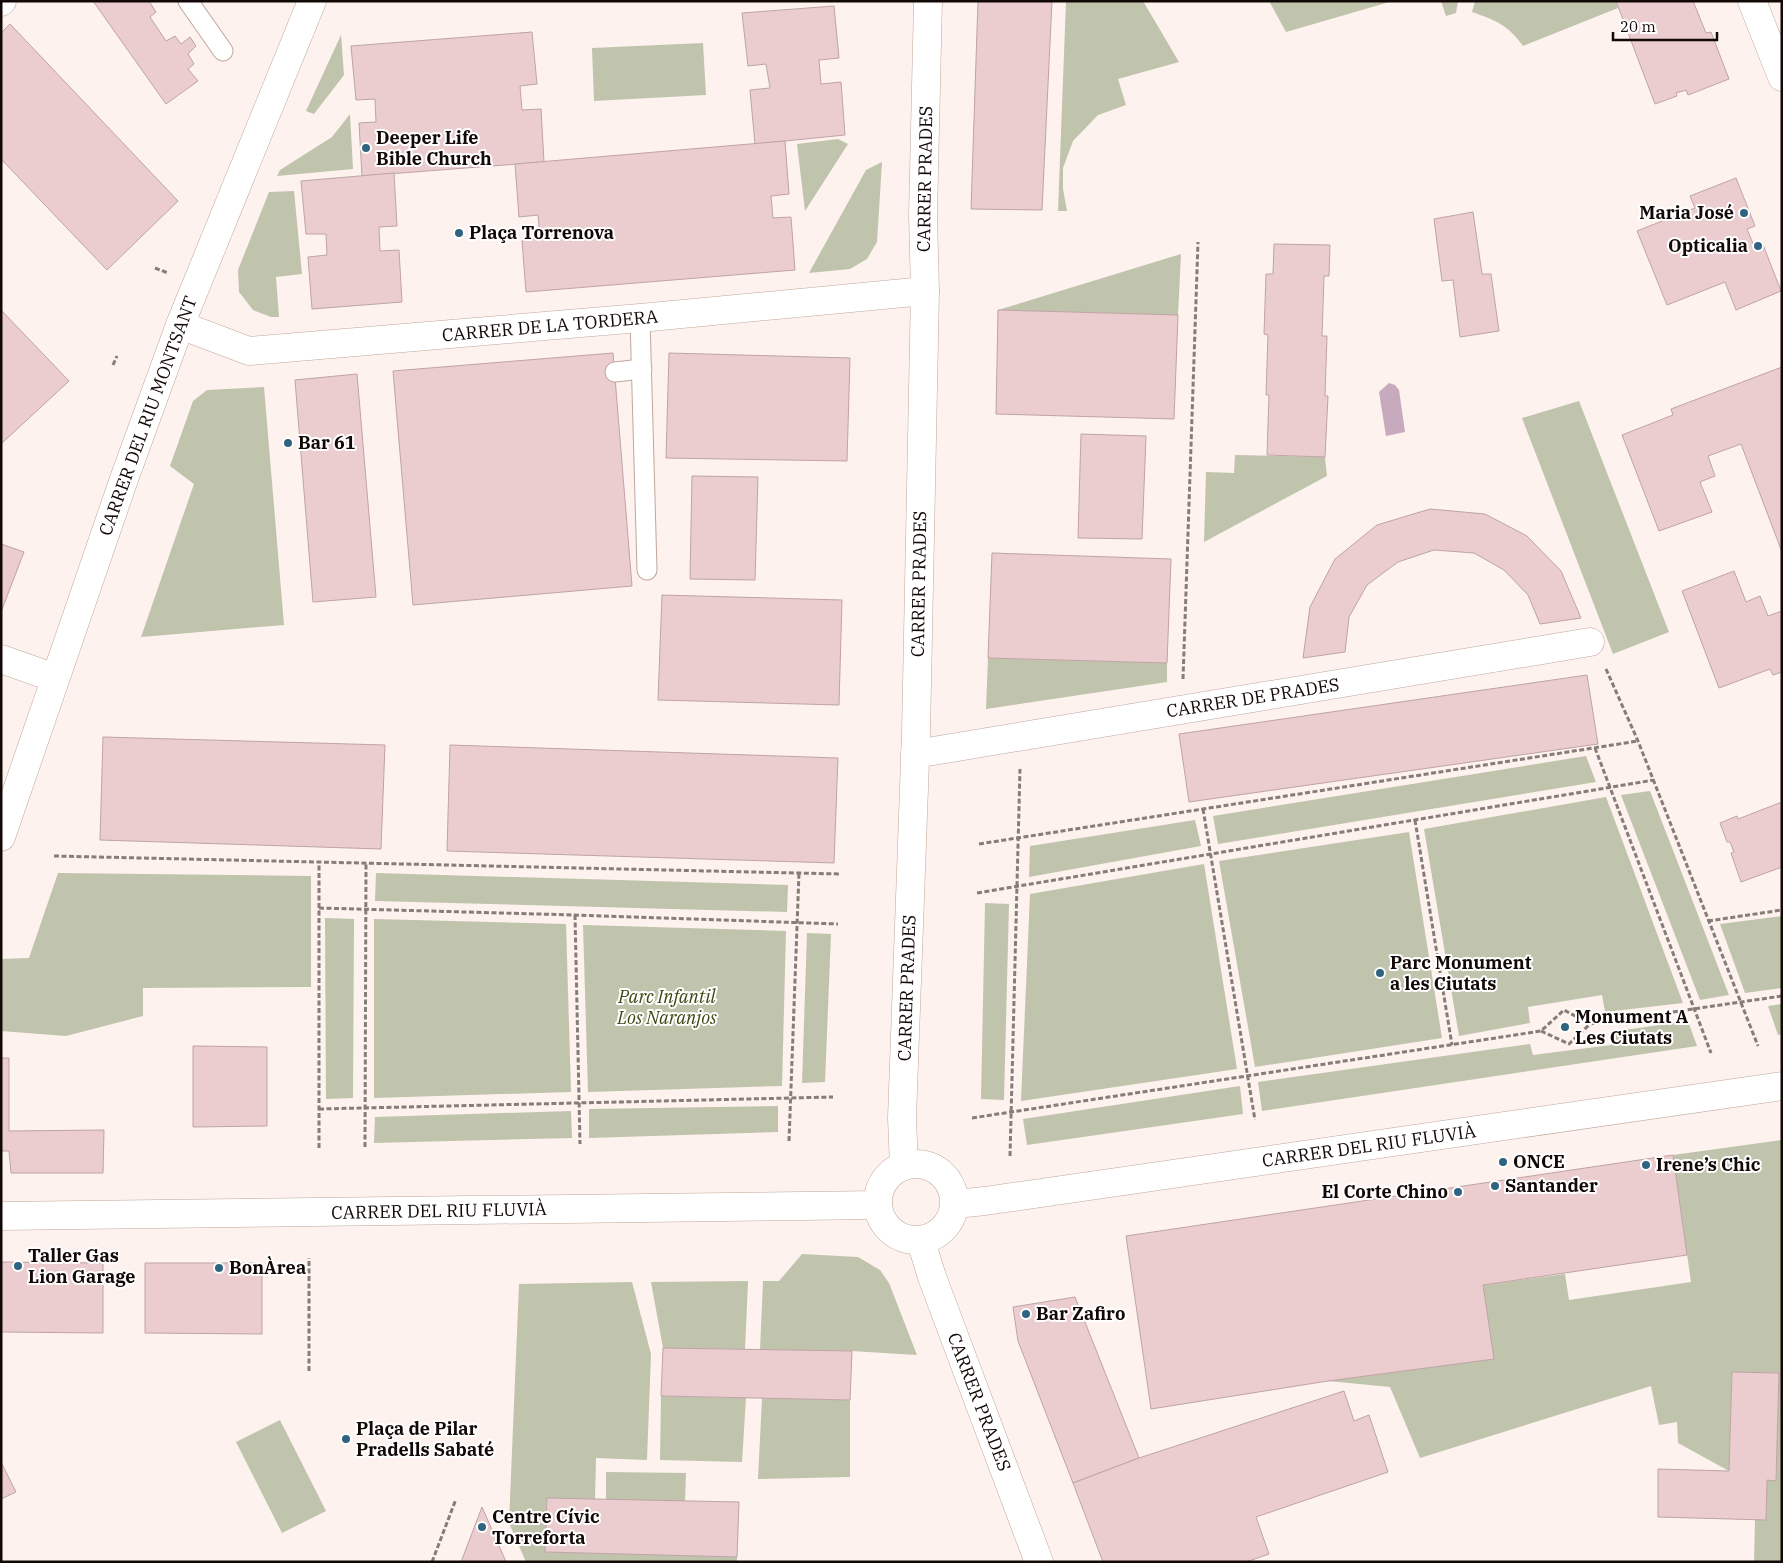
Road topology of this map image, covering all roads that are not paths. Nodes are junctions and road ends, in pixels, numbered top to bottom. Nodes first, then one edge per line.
1 (188, 1) edge
2 (312, 1) edge
3 (928, 1) edge
4 (1752, 1) edge
5 (223, 51) dead end
6 (1782, 77) edge
7 (925, 291) junction
8 (640, 318) junction
9 (180, 325) junction
10 (642, 369) junction
11 (615, 372) dead end
12 (647, 570) dead end
13 (1590, 642) dead end
14 (1, 658) edge
15 (55, 678) junction
16 (915, 754) junction
17 (1, 837) edge
18 (1782, 1086) edge
19 (904, 1166) junction
20 (956, 1204) junction
21 (878, 1205) junction
22 (1, 1216) edge
23 (921, 1241) junction
24 (1040, 1562) edge

1 - 5 lane
2 - 9 street, CARRER DEL RIU MONTSANT
3 - 7 street, CARRER PRADES
4 - 6 street
7 - 8 street, CARRER DE LA TORDERA
7 - 16 street, CARRER PRADES
8 - 9 street, CARRER DE LA TORDERA
8 - 10 lane
9 - 15 street, CARRER DEL RIU MONTSANT
10 - 11 lane
10 - 12 lane
13 - 16 street, CARRER DE PRADES
14 - 15 street
15 - 17 street, CARRER DEL RIU MONTSANT
16 - 19 street, CARRER PRADES
18 - 20 street, CARRER DEL RIU FLUVIÀ
19 - 20 street
19 - 21 street
20 - 23 street
21 - 22 street, CARRER DEL RIU FLUVIÀ
21 - 23 street
23 - 24 street, CARRER PRADES

